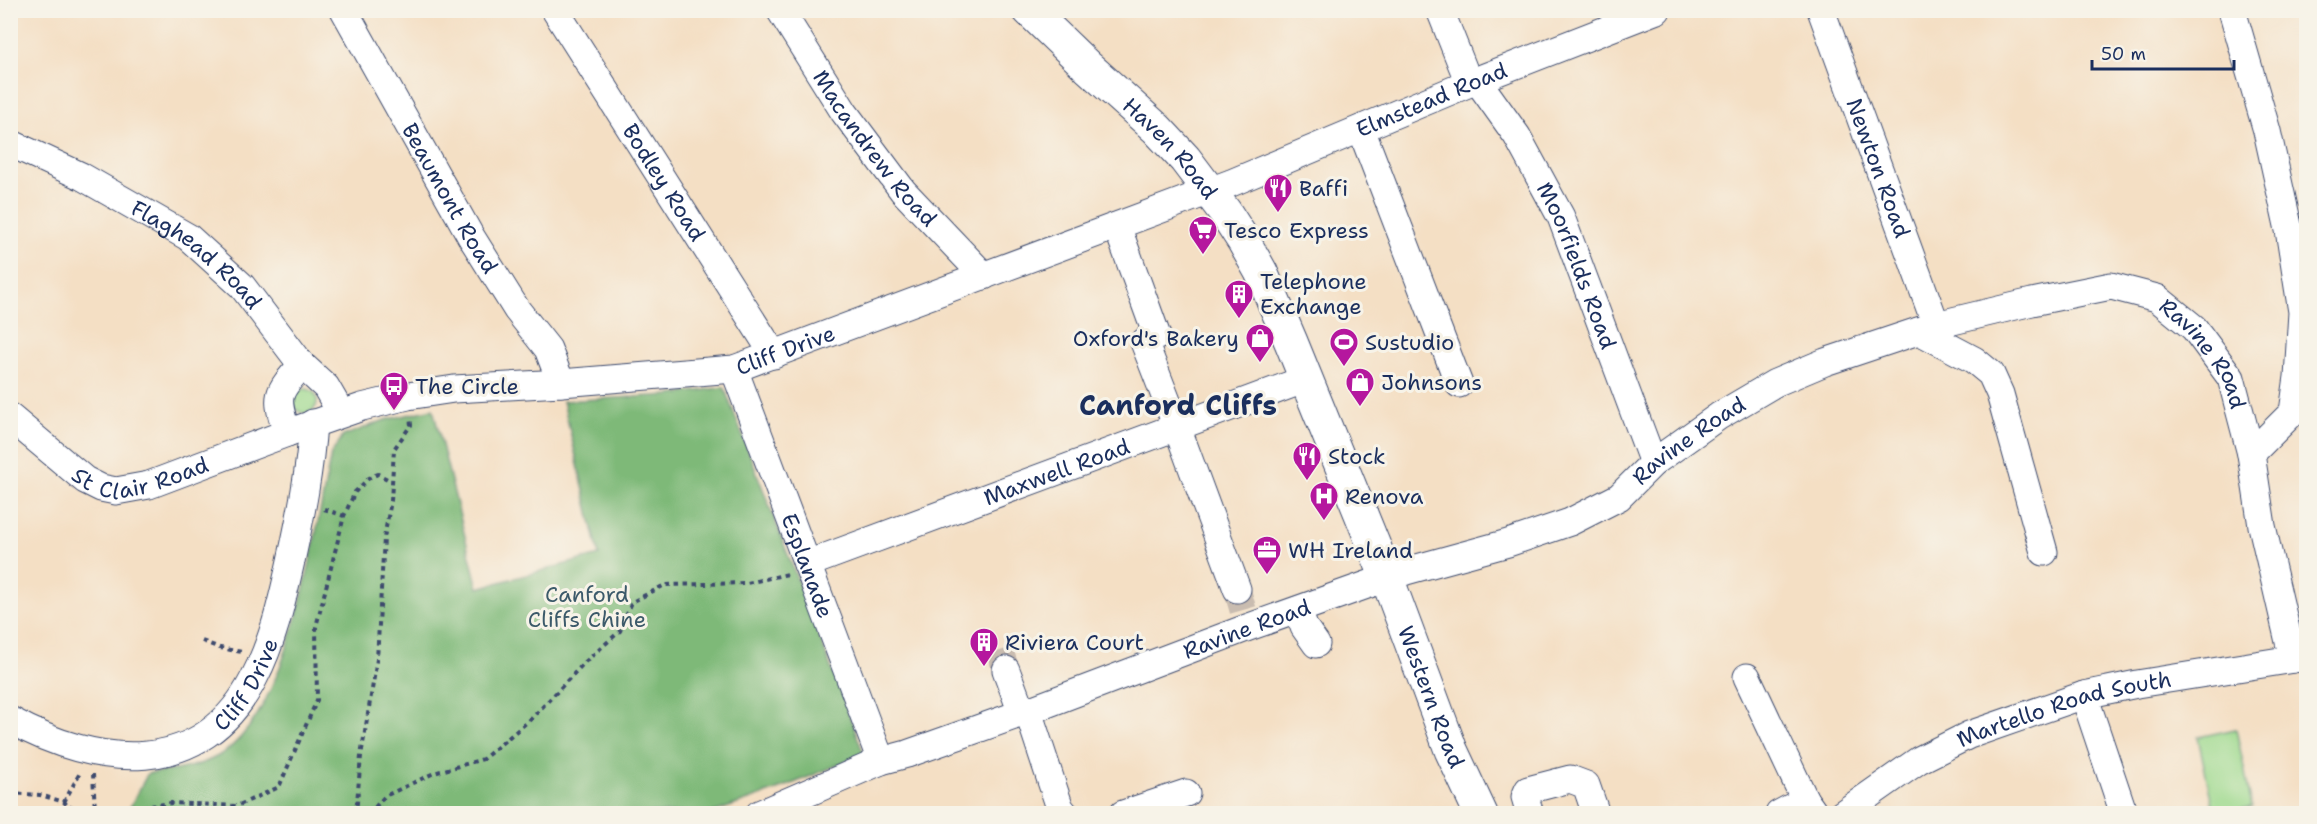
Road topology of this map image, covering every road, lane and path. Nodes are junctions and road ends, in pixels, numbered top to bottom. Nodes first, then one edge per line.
1 (344, 10) edge
2 (555, 10) edge
3 (780, 10) edge
4 (1029, 10) edge
5 (1440, 10) edge
6 (1657, 10) edge
7 (1821, 10) edge
8 (2232, 10) edge
9 (1473, 81) junction
10 (1361, 129) junction
11 (10, 143) edge
12 (1208, 192) junction
13 (1117, 226) junction
14 (984, 276) junction
15 (1928, 328) junction
16 (774, 355) junction
17 (302, 365) junction
18 (734, 369) junction
19 (1306, 379) junction
20 (561, 383) junction
21 (1459, 384) dead end
22 (408, 396) junction
23 (340, 413) junction
24 (10, 417) edge
25 (313, 423) junction
26 (1178, 427) junction
27 (287, 433) junction
28 (2251, 454) junction
29 (1653, 464) junction
30 (391, 481) junction
31 (344, 516) dead end
32 (2044, 552) dead end
33 (807, 564) junction
34 (1387, 578) junction
35 (1243, 609) junction
36 (1298, 610) junction
37 (202, 641) dead end
38 (1316, 644) dead end
39 (2300, 658) edge
40 (263, 659) junction
41 (1006, 670) tunnel mouth
42 (1747, 677) dead end
43 (2084, 695) junction
44 (1025, 712) junction
45 (10, 720) edge
46 (92, 752) junction
47 (874, 767) junction
48 (10, 793) edge
49 (1186, 793) dead end
50 (1810, 807) edge
51 (95, 811) dead end
52 (356, 813) edge
53 (369, 813) edge
54 (759, 813) edge
55 (1065, 813) edge
56 (1123, 813) edge
57 (1480, 813) edge
58 (1530, 813) edge
59 (1596, 813) edge
60 (1779, 813) edge
61 (1842, 813) edge
62 (2124, 813) edge

1 - 20 street, Beaumont Road
2 - 16 street, Bodley Road
3 - 14 street, Macandrew Road
4 - 12 main road, Haven Road
5 - 9 street, Moorfields Road
6 - 9 street, Elmstead Road
7 - 15 street, Newton Road
8 - 28 street
9 - 10 street, Elmstead Road
9 - 29 street, Moorfields Road
10 - 12 street, Elmstead Road
10 - 21 street
11 - 17 street, Flaghead Road
12 - 13 street, Cliff Drive
12 - 19 main road, Haven Road
13 - 14 street, Cliff Drive
13 - 26 street
14 - 16 street, Cliff Drive
15 - 28 street, Ravine Road
15 - 29 street, Ravine Road
15 - 32 street
16 - 18 street, Cliff Drive
17 - 23 street, Flaghead Road
17 - 27 street
18 - 20 street, Cliff Drive
18 - 33 street, Esplanade
19 - 26 street, Maxwell Road
19 - 34 main road, Haven Road
20 - 22 street, Cliff Drive
22 - 23 street, Cliff Drive
22 - 30 path
23 - 25 street
24 - 27 street, St Clair Road
25 - 27 street
25 - 40 street, Cliff Drive
26 - 33 street, Maxwell Road
26 - 35 street
28 - 39 street, Ravine Road
29 - 34 street, Ravine Road
30 - 31 path
30 - 52 path
33 - 47 street, Esplanade
33 - 53 path
34 - 36 street, Ravine Road
34 - 57 main road, Western Road
35 - 36 street, Ravine Road
35 - 44 street, Ravine Road
36 - 38 street
37 - 40 path
39 - 43 street, Martello Road South
40 - 46 street, Cliff Drive
41 - 44 street
42 - 50 street
43 - 61 street, Martello Road South
43 - 62 street
44 - 47 street, Ravine Road
44 - 55 street
45 - 46 street, Cliff Drive
46 - 48 path
46 - 51 path
47 - 54 street, Ravine Road
49 - 56 street
50 - 60 street
58 - 59 street

